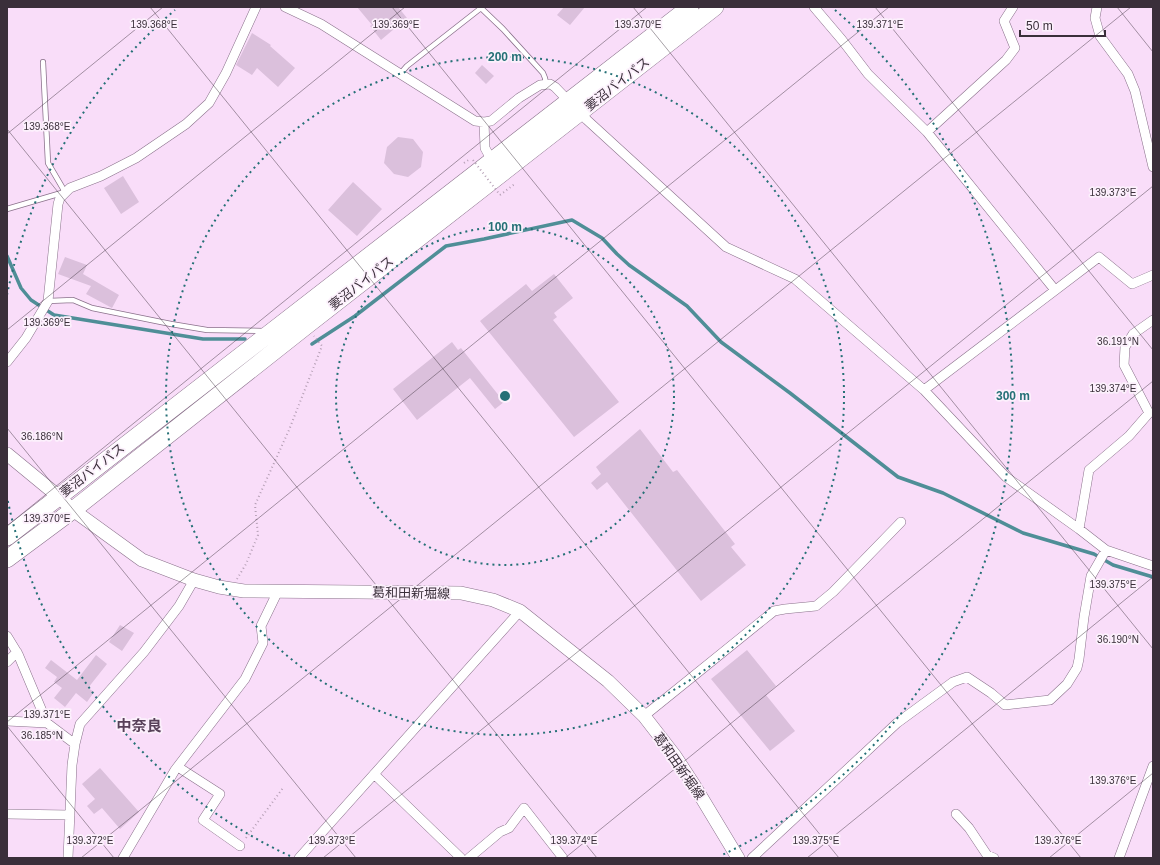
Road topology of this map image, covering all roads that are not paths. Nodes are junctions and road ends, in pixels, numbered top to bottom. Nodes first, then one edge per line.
1 (256, 7) edge
2 (285, 7) edge
3 (690, 7) edge
4 (715, 7) edge
5 (814, 7) edge
6 (1013, 7) edge
7 (1097, 7) edge
8 (43, 62) dead end
9 (400, 74) junction
10 (546, 84) junction
11 (574, 107) junction
12 (484, 122) junction
13 (927, 132) junction
14 (492, 161) junction
15 (1153, 167) edge
16 (65, 192) junction
17 (7, 209) edge
18 (1153, 275) edge
19 (1055, 290) junction
20 (47, 301) junction
21 (1153, 320) edge
22 (271, 332) junction
23 (7, 362) edge
24 (924, 390) junction
25 (7, 454) edge
26 (58, 496) junction
27 (73, 510) junction
28 (901, 522) dead end
29 (1079, 529) junction
30 (7, 536) edge
31 (1106, 550) junction
32 (7, 560) edge
33 (1153, 566) edge
34 (194, 580) junction
35 (278, 591) junction
36 (520, 611) junction
37 (7, 636) edge
38 (17, 652) junction
39 (7, 662) edge
40 (644, 716) junction
41 (7, 721) edge
42 (46, 723) junction
43 (75, 744) junction
44 (1153, 766) edge
45 (178, 767) junction
46 (374, 774) junction
47 (7, 814) edge
48 (956, 814) dead end
49 (70, 815) junction
50 (240, 846) road end
51 (68, 858) edge
52 (123, 858) edge
53 (299, 858) edge
54 (461, 858) edge
55 (469, 858) edge
56 (563, 858) edge
57 (738, 858) edge
58 (752, 858) edge
59 (994, 858) edge
60 (1119, 858) edge

1 - 16 street
2 - 9 street
3 - 11 highway, 妻沼バイパス
4 - 11 highway, 妻沼バイパス
5 - 13 street
6 - 13 street
7 - 15 street
8 - 16 lane
9 - 10 lane
9 - 12 street
10 - 11 street
10 - 12 street
11 - 14 highway, 妻沼バイパス
11 - 24 street
11 - 27 highway, 妻沼バイパス
12 - 14 street
13 - 19 street
14 - 22 highway, 妻沼バイパス
16 - 17 lane
16 - 20 street
18 - 19 street
19 - 24 street
20 - 22 lane
20 - 23 street
21 - 29 street
22 - 26 highway, 妻沼バイパス
24 - 29 street
25 - 26 main road, 葛和田新堀線
26 - 27 main road, 葛和田新堀線
26 - 30 highway, 妻沼バイパス
27 - 32 highway, 妻沼バイパス
27 - 34 main road, 葛和田新堀線
28 - 40 street
29 - 31 street
31 - 33 street
31 - 58 street
34 - 35 main road, 葛和田新堀線
34 - 43 street
35 - 36 main road, 葛和田新堀線
35 - 45 street
36 - 40 main road, 葛和田新堀線
36 - 46 street
37 - 38 street
38 - 39 street
38 - 42 street
40 - 57 main road, 葛和田新堀線
41 - 42 street
42 - 43 street
43 - 49 street
44 - 60 street
45 - 50 street
45 - 52 street
46 - 53 street
46 - 54 street
47 - 49 street
48 - 59 street
49 - 51 street
55 - 56 street

